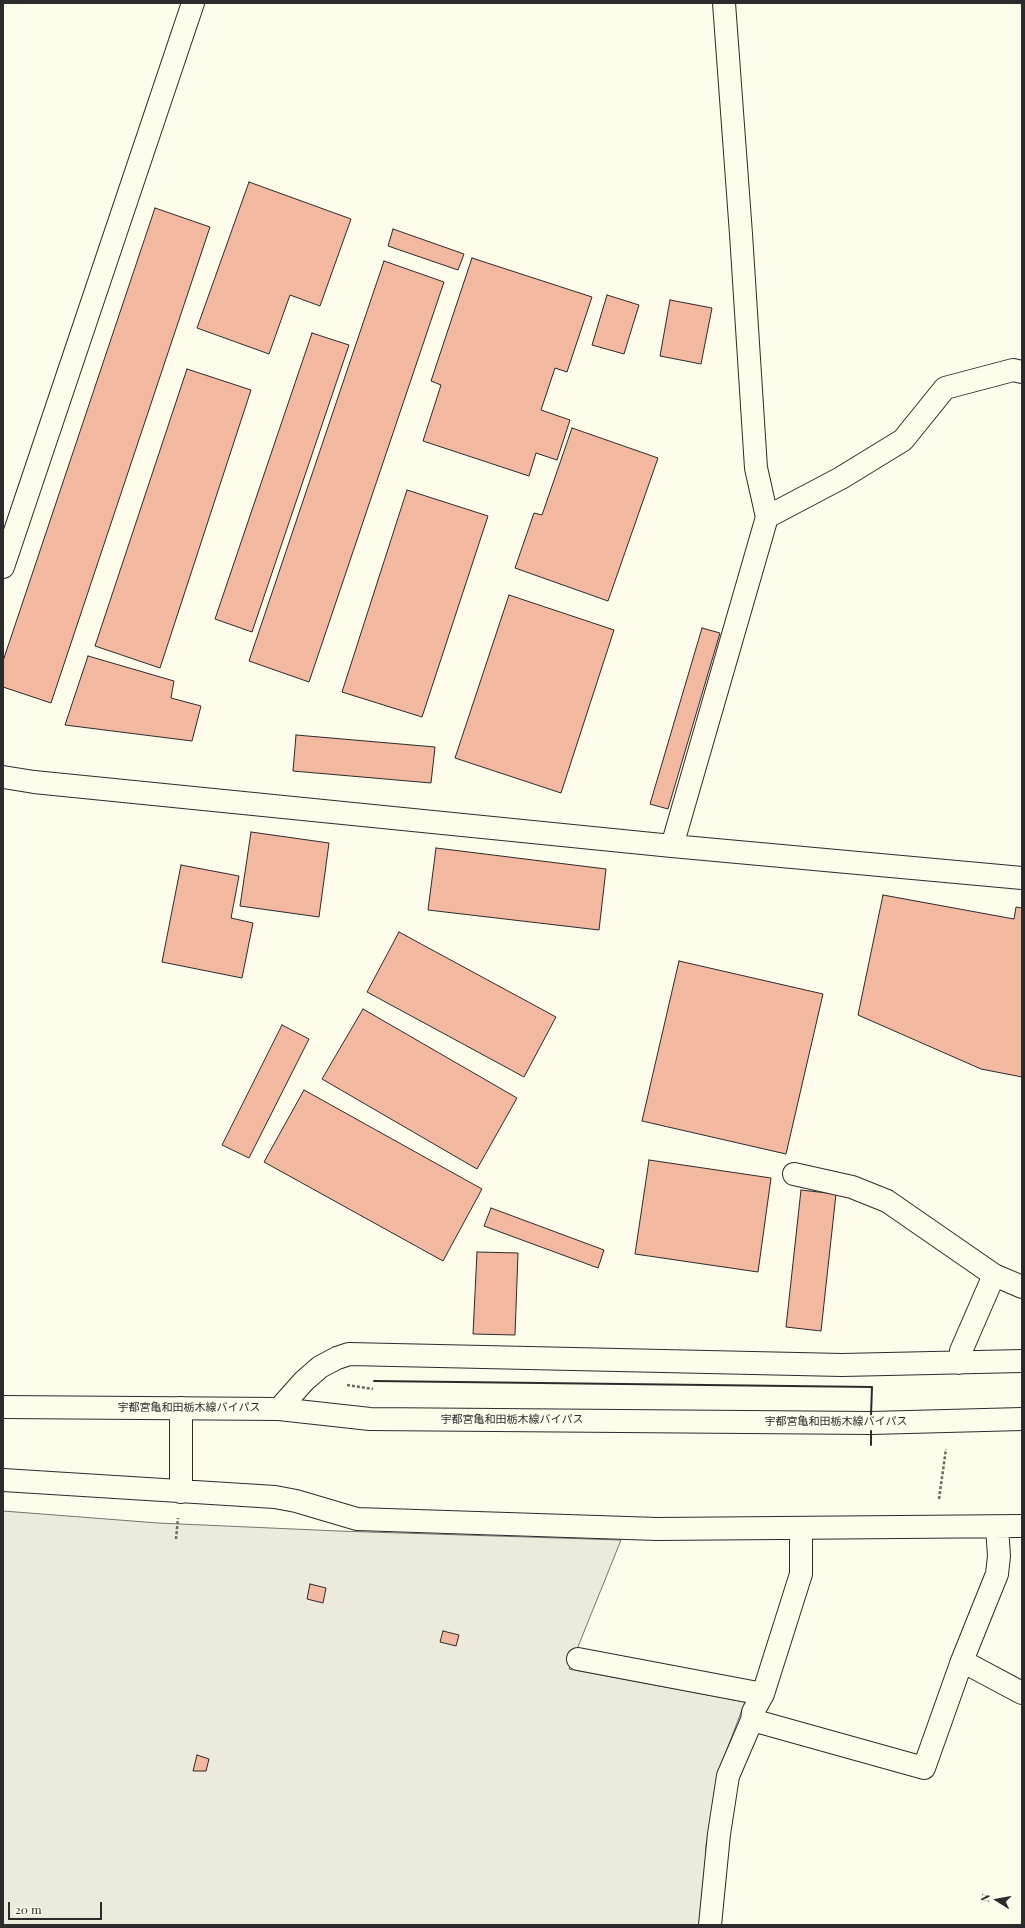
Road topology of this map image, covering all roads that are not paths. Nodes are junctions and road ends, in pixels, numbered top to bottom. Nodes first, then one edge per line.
1 (193, 3) edge
2 (724, 3) edge
3 (1022, 372) edge
4 (767, 517) junction
5 (3, 567) edge
6 (3, 777) edge
7 (672, 846) junction
8 (1022, 878) edge
9 (794, 1174) dead end
10 (994, 1275) junction
11 (1022, 1288) edge
12 (1022, 1361) edge
13 (959, 1363) junction
14 (3, 1407) edge
15 (181, 1408) junction
16 (279, 1409) junction
17 (1022, 1419) edge
18 (3, 1480) edge
19 (181, 1492) junction
20 (1022, 1526) edge
21 (997, 1527) junction
22 (801, 1529) junction
23 (578, 1659) dead end
24 (962, 1661) junction
25 (1022, 1693) edge
26 (763, 1694) junction
27 (752, 1720) junction
28 (710, 1925) edge

1 - 5 street
2 - 4 street
3 - 4 street
4 - 7 street
6 - 7 street
7 - 8 street
9 - 10 street
10 - 11 street
10 - 13 street
12 - 13 street
13 - 16 street
14 - 15 street, 宇都宮亀和田栃木線バイパス
15 - 16 street, 宇都宮亀和田栃木線バイパス
15 - 19 street
16 - 17 street, 宇都宮亀和田栃木線バイパス, bridge
18 - 19 street
19 - 22 street
20 - 21 street
21 - 22 street
21 - 24 street
22 - 26 street
23 - 26 street
24 - 25 street
24 - 27 street
26 - 27 street
27 - 28 street

